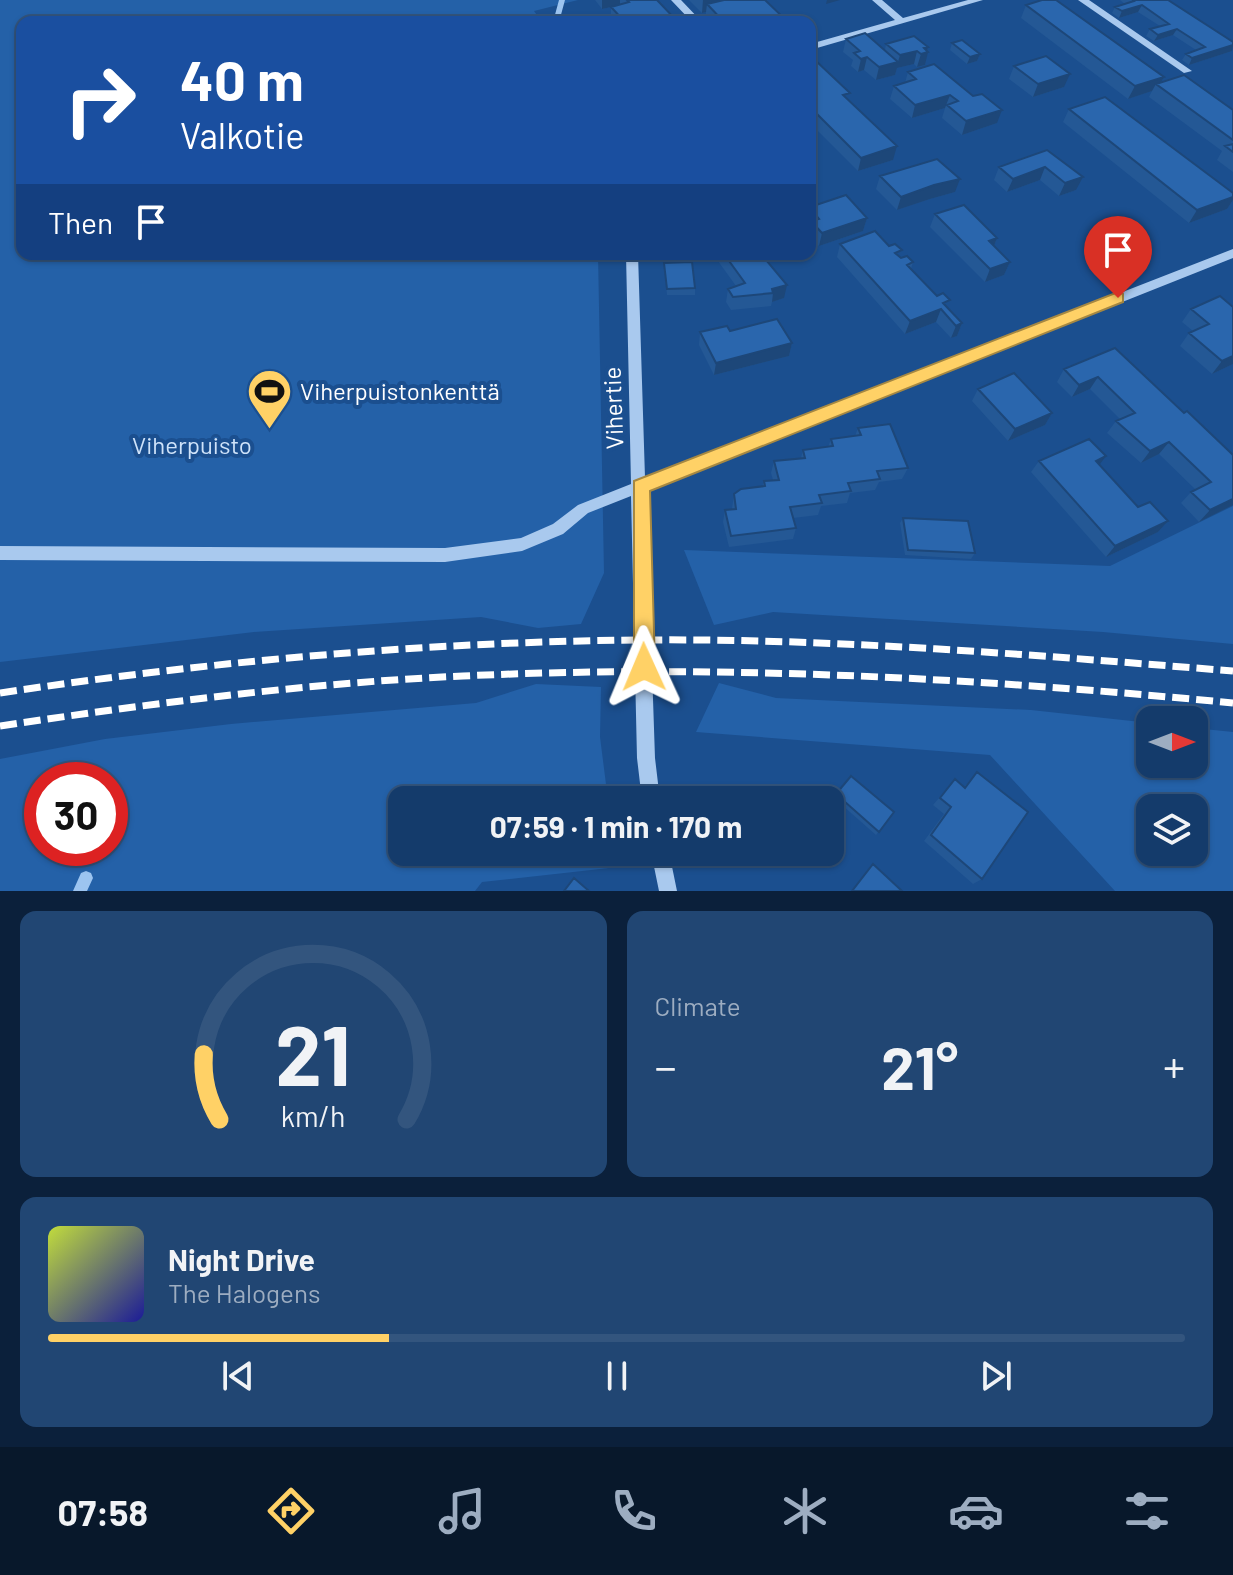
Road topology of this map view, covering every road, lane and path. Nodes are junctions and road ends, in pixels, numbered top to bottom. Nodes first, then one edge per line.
1 (676, 0) edge
2 (877, 0) edge
3 (978, 0) edge
4 (1083, 0) edge
5 (691, 16) edge
6 (901, 21) junction
7 (816, 45) edge
8 (1187, 71) dead end
9 (1233, 253) edge
10 (632, 260) edge
11 (641, 487) junction
12 (0, 553) edge
13 (649, 786) edge
14 (663, 866) edge
15 (668, 891) edge

1 - 5 street
2 - 6 street
3 - 6 street
4 - 8 street
6 - 7 street
9 - 11 street
10 - 11 street, Vihertie
11 - 12 street
11 - 13 street, Vihertie
14 - 15 street

